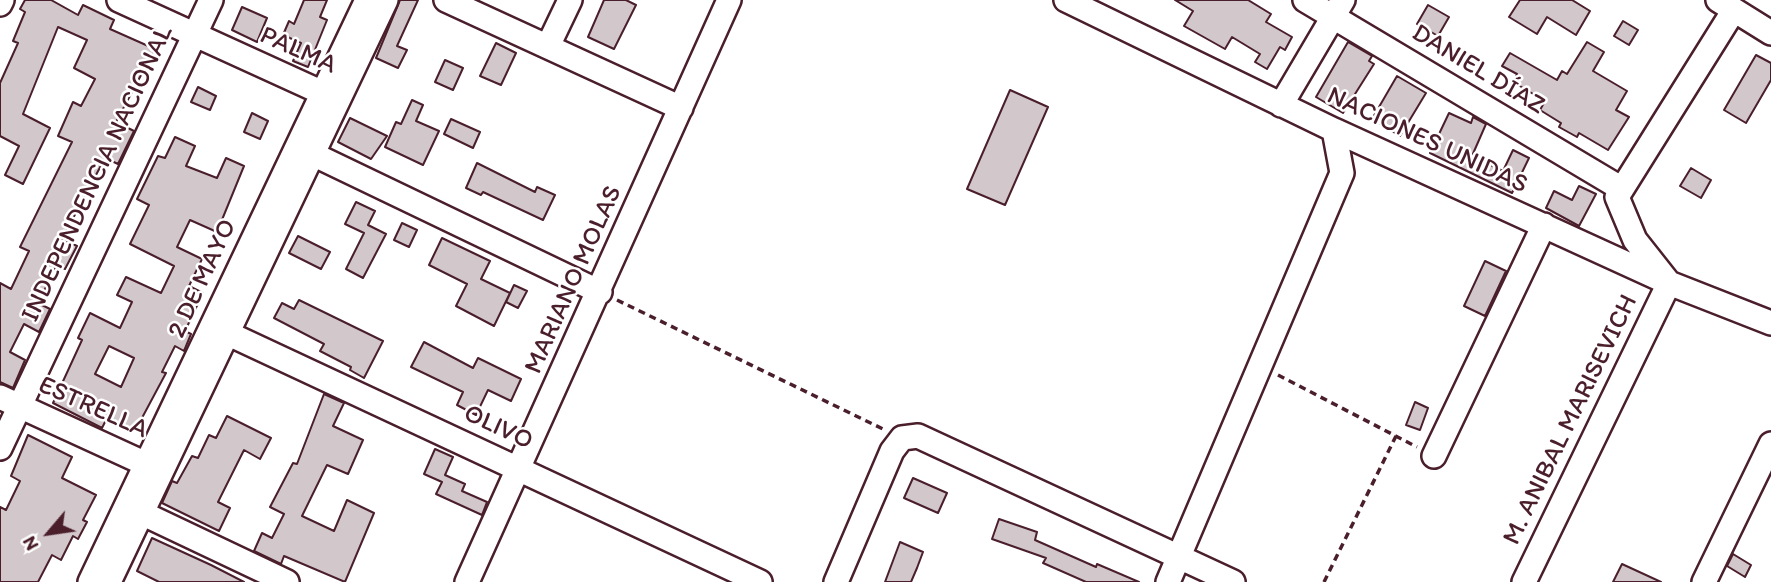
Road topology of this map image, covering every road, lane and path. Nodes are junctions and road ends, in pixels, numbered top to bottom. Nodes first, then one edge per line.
1 (119, 0) edge
2 (211, 0) edge
3 (368, 0) edge
4 (386, 0) edge
5 (446, 0) edge
6 (570, 0) edge
7 (729, 0) edge
8 (1066, 0) edge
9 (1306, 0) edge
10 (1726, 5) edge
11 (1338, 8) edge
12 (1771, 33) edge
13 (194, 34) junction
14 (548, 47) junction
15 (331, 96) junction
16 (1281, 105) junction
17 (681, 108) junction
18 (1334, 130) junction
19 (305, 151) junction
20 (1619, 193) junction
21 (1544, 225) junction
22 (1633, 266) junction
23 (1669, 283) junction
24 (600, 292) junction
25 (1771, 323) edge
26 (220, 330) junction
27 (1260, 366) junction
28 (10, 401) edge
29 (1396, 436) junction
30 (902, 438) junction
31 (1771, 444) edge
32 (0, 448) edge
33 (1434, 456) joint
34 (154, 467) junction
35 (520, 470) junction
36 (134, 509) junction
37 (1180, 556) junction
38 (90, 582) edge
39 (109, 582) edge
40 (287, 582) edge
41 (467, 582) edge
42 (760, 582) edge
43 (836, 582) edge
44 (1168, 582) edge
45 (1233, 582) edge
46 (1324, 582) edge
47 (1524, 582) edge
48 (1704, 582) edge

1 - 13 street, PALMA
2 - 13 street, INDEPENDENCIA NACIONAL
3 - 15 street, 2 DE MAYO
4 - 15 street, 2 DE MAYO
5 - 14 street
6 - 14 street
7 - 17 street, MARIANO MOLAS
8 - 16 street, NACIONES UNIDAS
9 - 11 street, DANIEL DÍAZ
10 - 12 street
10 - 20 street
11 - 16 street
11 - 20 street, DANIEL DÍAZ
13 - 15 street, PALMA
13 - 28 street, INDEPENDENCIA NACIONAL
14 - 17 street
15 - 19 street, 2 DE MAYO
16 - 18 street, NACIONES UNIDAS
17 - 24 street, MARIANO MOLAS
18 - 21 street, NACIONES UNIDAS
18 - 27 street
19 - 24 street
19 - 26 street, 2 DE MAYO
20 - 22 street
20 - 23 street
21 - 22 street, NACIONES UNIDAS
21 - 33 street
22 - 23 street, NACIONES UNIDAS
23 - 25 street, NACIONES UNIDAS
23 - 47 street, M. ANIBAL MARISEVICH
24 - 30 path
24 - 35 street, MARIANO MOLAS
26 - 34 street, 2 DE MAYO
26 - 35 street, OLIVO
27 - 29 path
27 - 37 street
28 - 32 street, INDEPENDENCIA NACIONAL
28 - 34 street, ESTRELLA
29 - 33 path
29 - 46 path
30 - 37 street
30 - 43 street
31 - 48 street
34 - 36 street, 2 DE MAYO
35 - 41 street, MARIANO MOLAS
35 - 42 street, OLIVO
36 - 38 street, 2 DE MAYO
36 - 39 street, 2 DE MAYO
36 - 40 street
37 - 44 street
37 - 45 street

